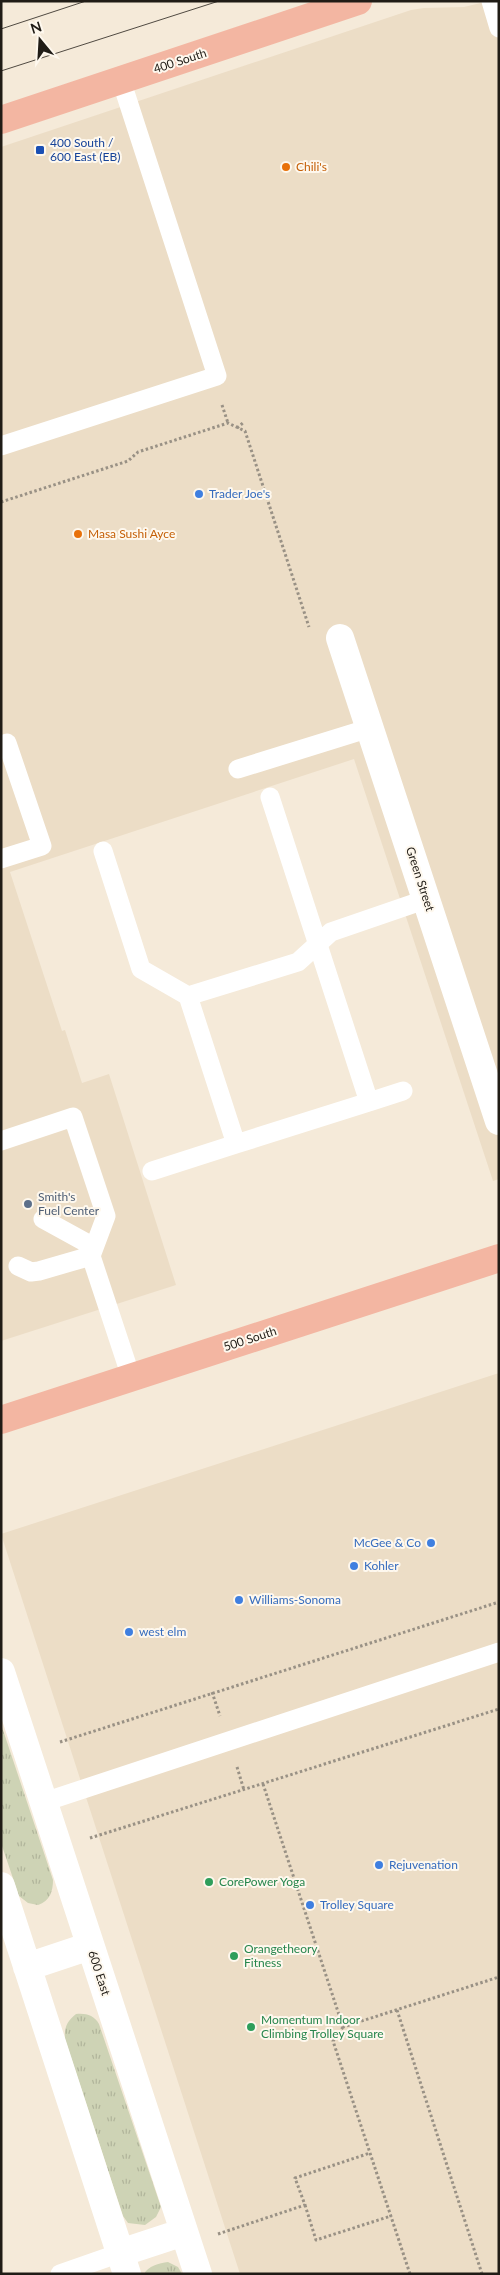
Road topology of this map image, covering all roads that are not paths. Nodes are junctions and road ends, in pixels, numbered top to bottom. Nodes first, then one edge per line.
1 (358, 1) edge
2 (491, 1) edge
3 (499, 28) edge
4 (121, 80) junction
5 (1, 120) edge
6 (1, 446) edge
7 (340, 638) dead end
8 (370, 728) junction
9 (7, 743) dead end
10 (238, 770) dead end
11 (270, 797) dead end
12 (103, 851) dead end
13 (1, 859) edge
14 (427, 900) junction
15 (318, 944) junction
16 (188, 996) junction
17 (403, 1091) dead end
18 (369, 1102) junction
19 (499, 1121) edge
20 (1, 1141) edge
21 (236, 1144) junction
22 (152, 1171) dead end
23 (43, 1219) dead end
24 (93, 1251) junction
25 (499, 1258) edge
26 (18, 1266) dead end
27 (131, 1377) junction
28 (1, 1420) edge
29 (499, 1652) edge
30 (1, 1672) edge
31 (44, 1802) junction
32 (1, 1886) edge
33 (90, 1946) junction
34 (27, 1967) junction
35 (184, 2232) junction
36 (124, 2263) edge
37 (60, 2274) edge
38 (198, 2274) edge

1 - 4 main road, 400 South
2 - 3 lane
4 - 5 main road, 400 South
4 - 6 lane
7 - 8 street, Green Street
8 - 10 lane
8 - 14 street, Green Street
9 - 13 lane
11 - 15 lane
12 - 16 lane
14 - 15 lane
14 - 19 street, Green Street
15 - 16 lane
15 - 18 lane
16 - 21 lane
17 - 18 lane
18 - 21 lane
20 - 24 lane
21 - 22 lane
23 - 24 lane
24 - 26 lane
24 - 27 lane
25 - 27 main road, 500 South
27 - 28 main road, 500 South
29 - 31 lane
30 - 31 street, 600 East
31 - 33 street, 600 East
32 - 34 street
33 - 34 street
33 - 35 street, 600 East
34 - 36 street
35 - 36 street
35 - 38 street, 600 East
36 - 37 lane

